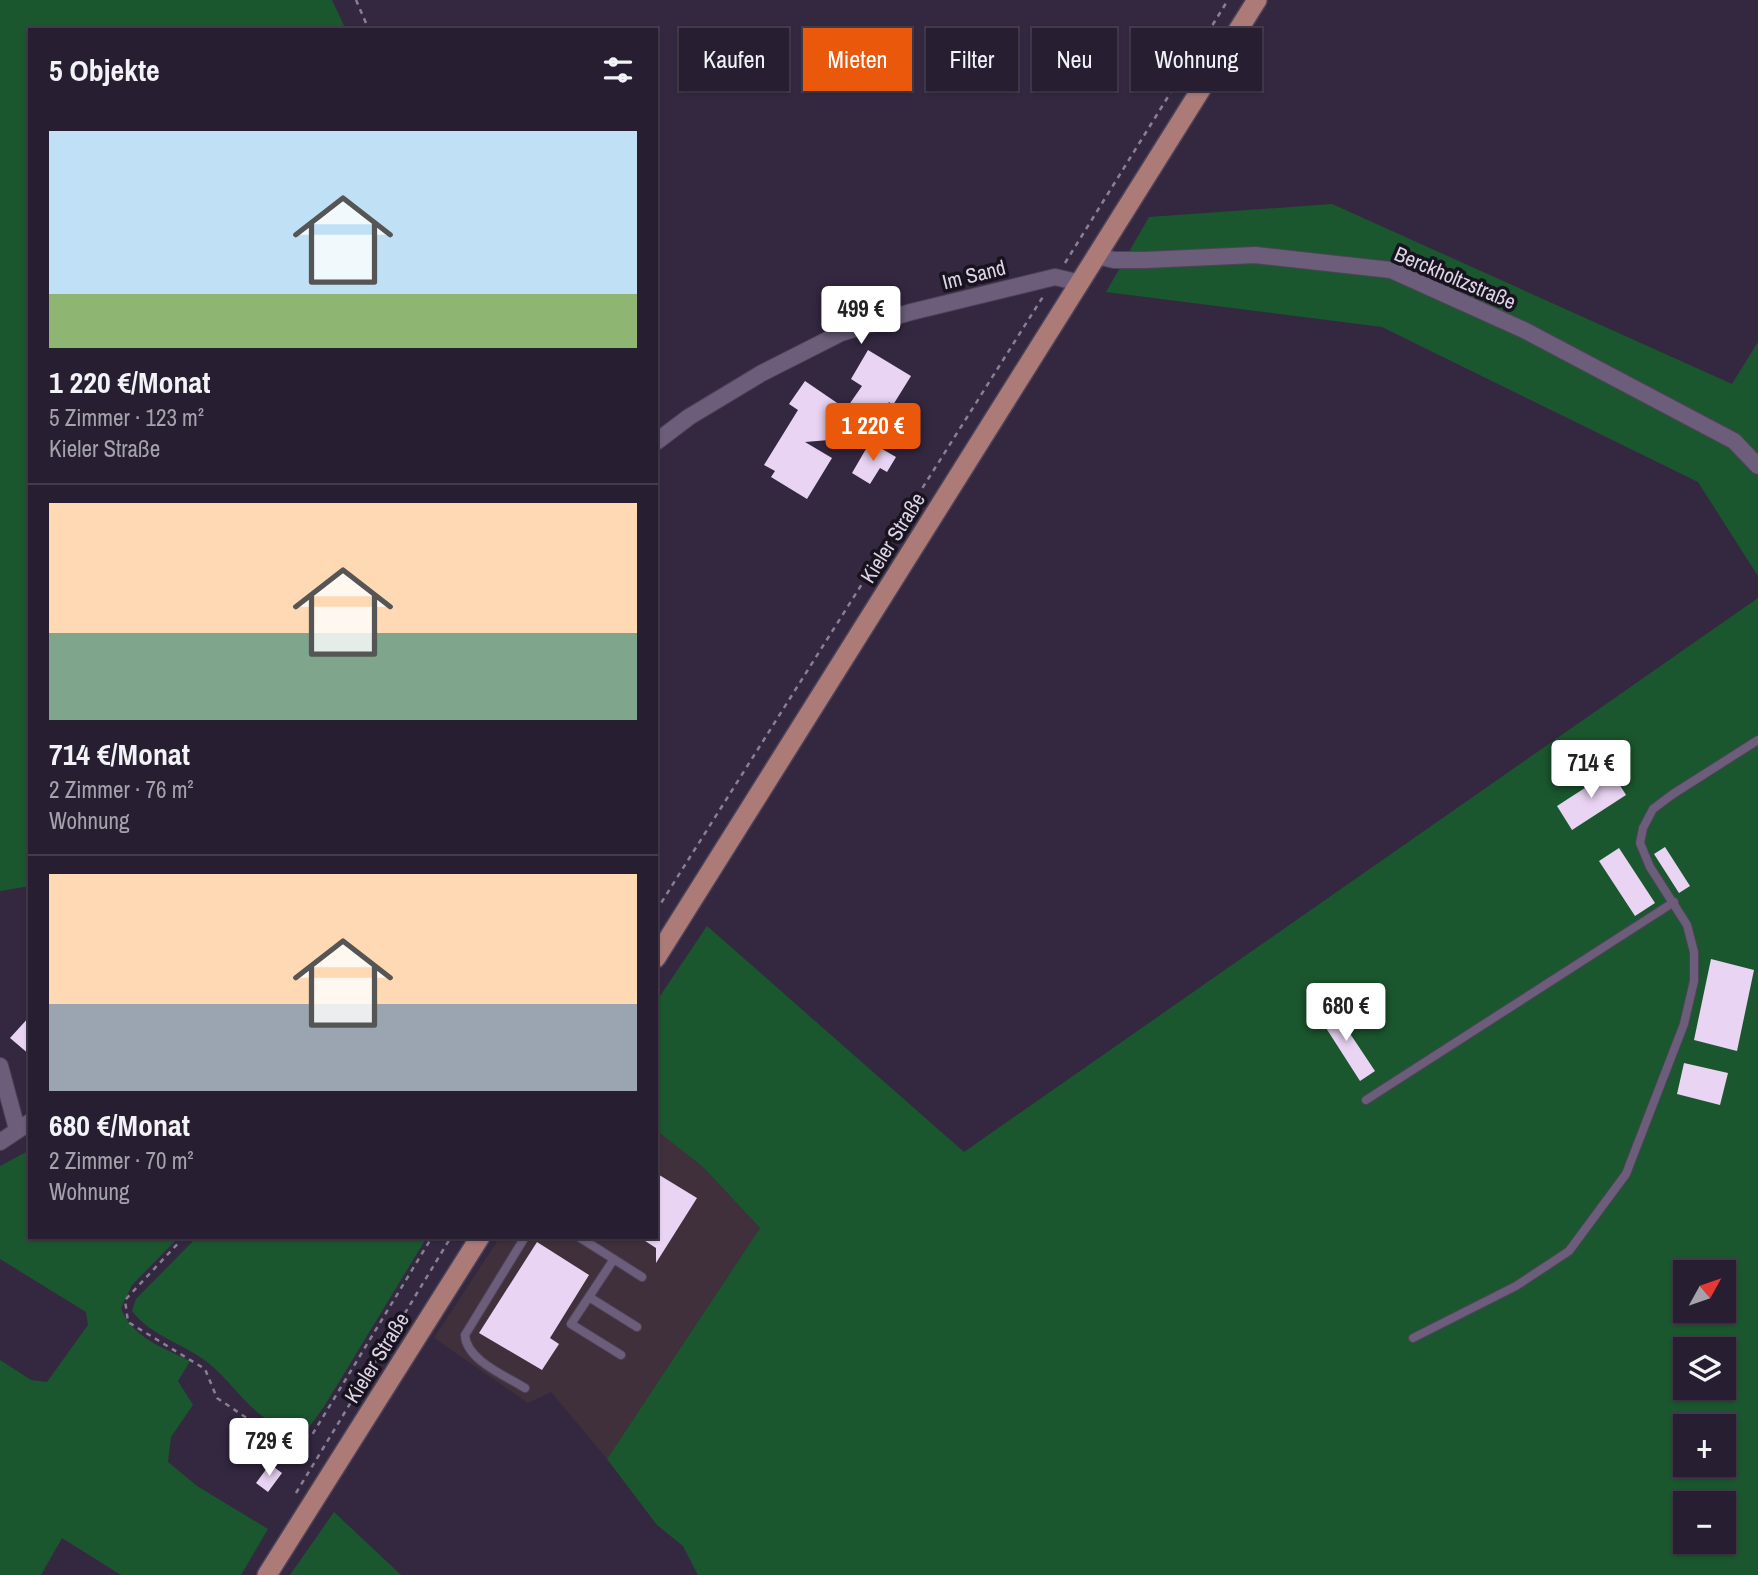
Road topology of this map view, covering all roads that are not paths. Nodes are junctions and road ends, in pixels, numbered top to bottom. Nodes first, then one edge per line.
1 (1257, 0) edge
2 (1097, 256) junction
3 (1081, 283) junction
4 (658, 440) edge
5 (1758, 467) edge
6 (1758, 740) edge
7 (1674, 902) junction
8 (658, 955) edge
9 (0, 1066) edge
10 (1366, 1100) dead end
11 (24, 1125) edge
12 (0, 1142) edge
13 (479, 1239) edge
14 (524, 1239) edge
15 (582, 1239) edge
16 (614, 1259) junction
17 (642, 1277) dead end
18 (589, 1297) junction
19 (637, 1328) dead end
20 (1413, 1338) dead end
21 (621, 1355) dead end
22 (525, 1388) dead end
23 (267, 1575) edge

1 - 2 main road, Kieler Straße
2 - 3 main road, Kieler Straße
2 - 5 street, Berckholtzstraße
3 - 4 street, Im Sand
3 - 8 main road, Kieler Straße
6 - 7 lane
7 - 10 lane
7 - 20 lane
9 - 11 street
11 - 12 street
13 - 23 main road, Kieler Straße
14 - 22 lane
15 - 16 lane
16 - 17 lane
16 - 18 lane
18 - 19 lane
18 - 21 lane

